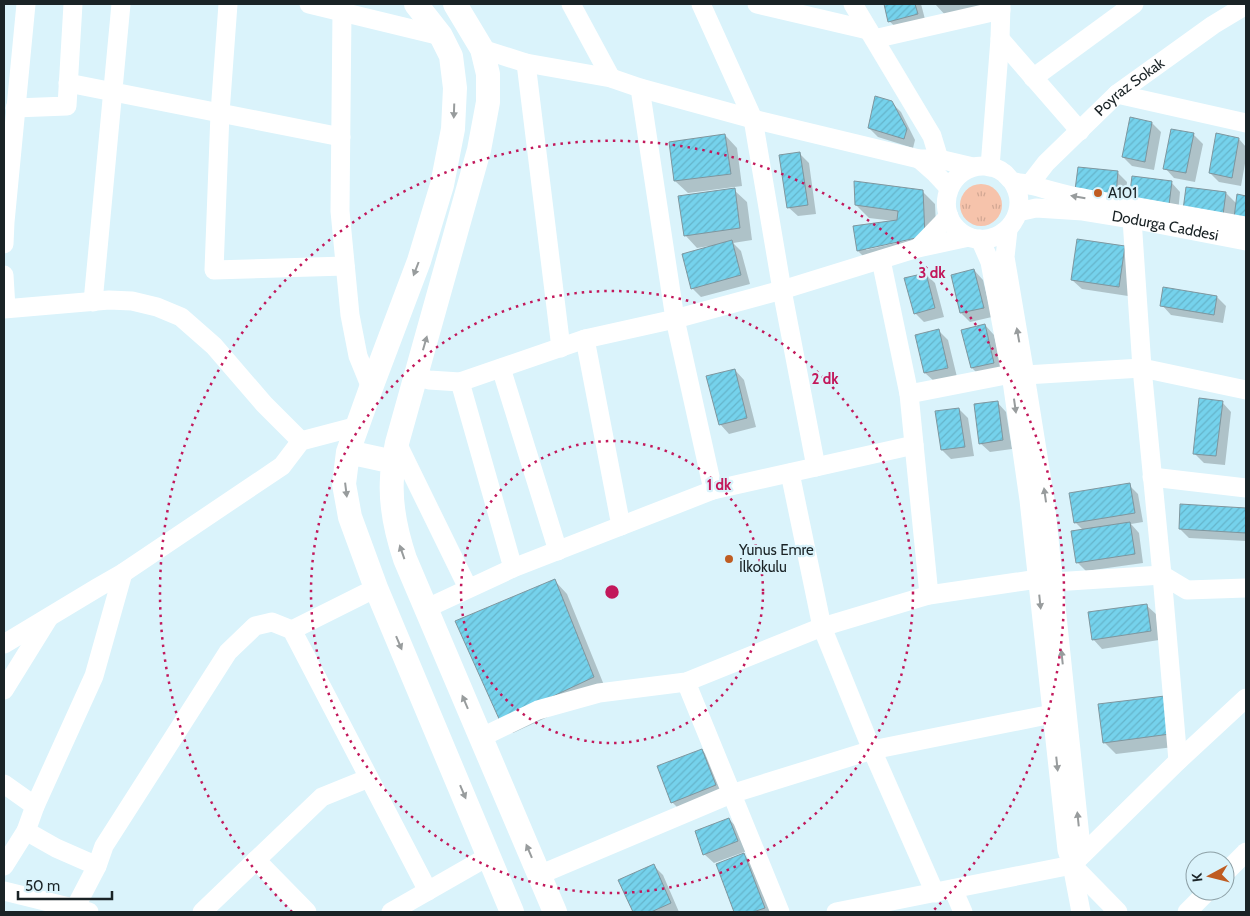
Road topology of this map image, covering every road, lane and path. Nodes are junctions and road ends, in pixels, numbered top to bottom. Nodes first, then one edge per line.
1 (26, 4) edge
2 (73, 4) edge
3 (121, 4) edge
4 (228, 4) edge
5 (309, 4) edge
6 (449, 4) edge
7 (455, 4) edge
8 (571, 4) edge
9 (701, 4) edge
10 (757, 4) edge
11 (853, 4) edge
12 (1134, 4) edge
13 (1246, 6) edge
14 (1001, 7) edge
15 (337, 8) edge
16 (421, 10) edge
17 (871, 35) junction
18 (441, 36) junction
19 (1000, 39) junction
20 (482, 49) junction
21 (526, 63) junction
22 (611, 78) junction
23 (1032, 78) junction
24 (68, 83) junction
25 (454, 83) junction
26 (488, 83) junction
27 (640, 88) junction
28 (113, 92) junction
29 (1116, 94) junction
30 (15, 108) junction
31 (220, 113) junction
32 (753, 119) junction
33 (1246, 123) edge
34 (1080, 131) junction
35 (340, 137) junction
36 (919, 158) junction
37 (939, 159) junction
38 (981, 167) junction
39 (1020, 183) junction
40 (949, 188) junction
41 (1018, 212) junction
42 (949, 216) junction
43 (1132, 219) junction
44 (1246, 226) edge
45 (1008, 230) junction
46 (975, 238) junction
47 (1246, 241) edge
48 (4, 244) edge
49 (918, 248) junction
50 (881, 260) junction
51 (345, 266) junction
52 (4, 275) edge
53 (782, 290) junction
54 (93, 302) junction
55 (5, 309) edge
56 (676, 319) junction
57 (585, 340) junction
58 (561, 348) junction
59 (379, 365) junction
60 (501, 368) junction
61 (1142, 368) junction
62 (1018, 375) junction
63 (416, 376) junction
64 (460, 382) junction
65 (1246, 387) edge
66 (371, 388) junction
67 (909, 394) junction
68 (358, 426) junction
69 (301, 441) junction
70 (914, 445) junction
71 (348, 452) junction
72 (396, 452) junction
73 (816, 466) junction
74 (790, 473) junction
75 (1152, 477) junction
76 (1246, 488) edge
77 (713, 490) junction
78 (621, 526) junction
79 (558, 551) junction
80 (512, 568) junction
81 (123, 573) junction
82 (1162, 575) junction
83 (1046, 581) junction
84 (376, 588) junction
85 (468, 588) junction
86 (1246, 588) edge
87 (929, 595) junction
88 (425, 609) junction
89 (49, 617) junction
90 (822, 626) junction
91 (292, 630) junction
92 (4, 644) edge
93 (686, 682) junction
94 (4, 690) edge
95 (1246, 698) edge
96 (1052, 714) junction
97 (480, 738) junction
98 (872, 750) junction
99 (1178, 760) junction
100 (369, 778) junction
101 (4, 784) edge
102 (732, 794) junction
103 (35, 806) junction
104 (26, 831) junction
105 (1246, 852) edge
106 (489, 856) junction
107 (256, 860) junction
108 (1235, 863) edge
109 (1072, 865) junction
110 (4, 866) edge
111 (97, 866) junction
112 (539, 875) junction
113 (4, 891) edge
114 (428, 891) junction
115 (944, 891) junction
116 (1198, 901) edge
117 (79, 911) edge
118 (202, 912) edge
119 (307, 912) edge
120 (391, 912) edge
121 (512, 912) edge
122 (555, 912) edge
123 (780, 912) edge
124 (836, 912) edge
125 (963, 912) edge
126 (1081, 912) edge
127 (1118, 912) edge
128 (1187, 912) edge

1 - 30 street
2 - 24 street
3 - 28 street
4 - 31 street
5 - 15 street
6 - 16 main road
7 - 20 main road
8 - 22 street
9 - 32 street
10 - 17 street
11 - 17 street
12 - 23 street
13 - 29 street, Poyraz Sokak
14 - 17 street
14 - 19 street
15 - 18 street
15 - 35 street
16 - 18 main road
17 - 37 street
18 - 25 main road
19 - 23 street
19 - 38 street
20 - 21 street
20 - 26 main road
21 - 22 street
21 - 58 street
22 - 27 street
23 - 34 street
24 - 28 street
24 - 30 street
25 - 26 main road
25 -> 59 main road
63 -> 26 main road
27 - 32 street
27 - 56 street
28 - 31 street
28 - 54 street
29 - 33 street
29 - 34 street, Poyraz Sokak
30 - 48 street
31 - 35 street
31 - 51 street
32 - 36 street
32 - 53 street
34 - 39 street, Poyraz Sokak
35 - 51 street
36 - 37 street
36 - 40 street
37 - 38 street
38 - 39 street
38 - 40 street
39 - 41 street
44 -> 39 street
40 - 42 street
41 - 43 street, Dodurga Caddesi
41 - 45 street
42 - 46 street
42 - 49 street
43 - 47 street, Dodurga Caddesi
43 - 61 street
45 - 46 street
62 -> 45 street
46 - 49 street
46 - 62 street
49 - 50 street
50 - 53 street
50 - 67 street
51 - 66 street
52 - 55 street
53 - 56 street
53 - 73 street
54 - 55 street
54 - 69 street
56 - 57 street
56 - 77 street
57 - 58 street
57 - 78 street
58 - 60 street
59 - 63 main road
59 - 66 main road
60 - 64 street
60 - 79 street
61 - 62 street
61 - 65 street
61 - 75 street
62 - 67 street
62 - 83 street
63 - 64 street
63 - 72 main road
64 - 80 street
66 - 68 main road
67 - 70 street
68 - 69 street
68 - 71 main road
69 - 81 street
70 - 73 street
70 - 87 street
71 - 72 main road
71 -> 84 main road
72 - 85 street
88 -> 72 main road
73 - 74 street
74 - 77 street
74 - 90 street
75 - 76 street
75 - 82 street
77 - 78 street
78 - 79 street
79 - 80 street
80 - 85 street
81 - 89 street
81 - 103 street
82 - 83 street
82 - 86 street
82 - 99 street
83 - 87 street
83 -> 96 street
109 -> 83 street
84 - 91 street
84 -> 106 main road
85 - 88 street
87 - 90 street
97 -> 88 main road
89 - 92 street
89 - 94 street
90 - 93 street
90 - 98 street
91 - 100 street
91 - 111 street
93 - 97 street
93 - 102 street
95 - 99 street
96 - 98 street
96 -> 109 street
112 -> 97 main road
98 - 102 street
98 - 115 street
99 - 109 street
100 - 107 street
100 - 114 street
101 - 103 street
102 - 112 street
102 - 123 street
103 - 104 street
104 - 110 street
104 - 111 street
105 - 108 street
106 - 114 street
106 - 121 main road
107 - 118 street
107 - 119 street
109 - 115 street
109 - 126 street
109 - 127 street
111 - 117 street
112 - 122 main road
113 - 117 street
114 - 120 street
115 - 124 street
115 - 125 street
116 - 128 street

